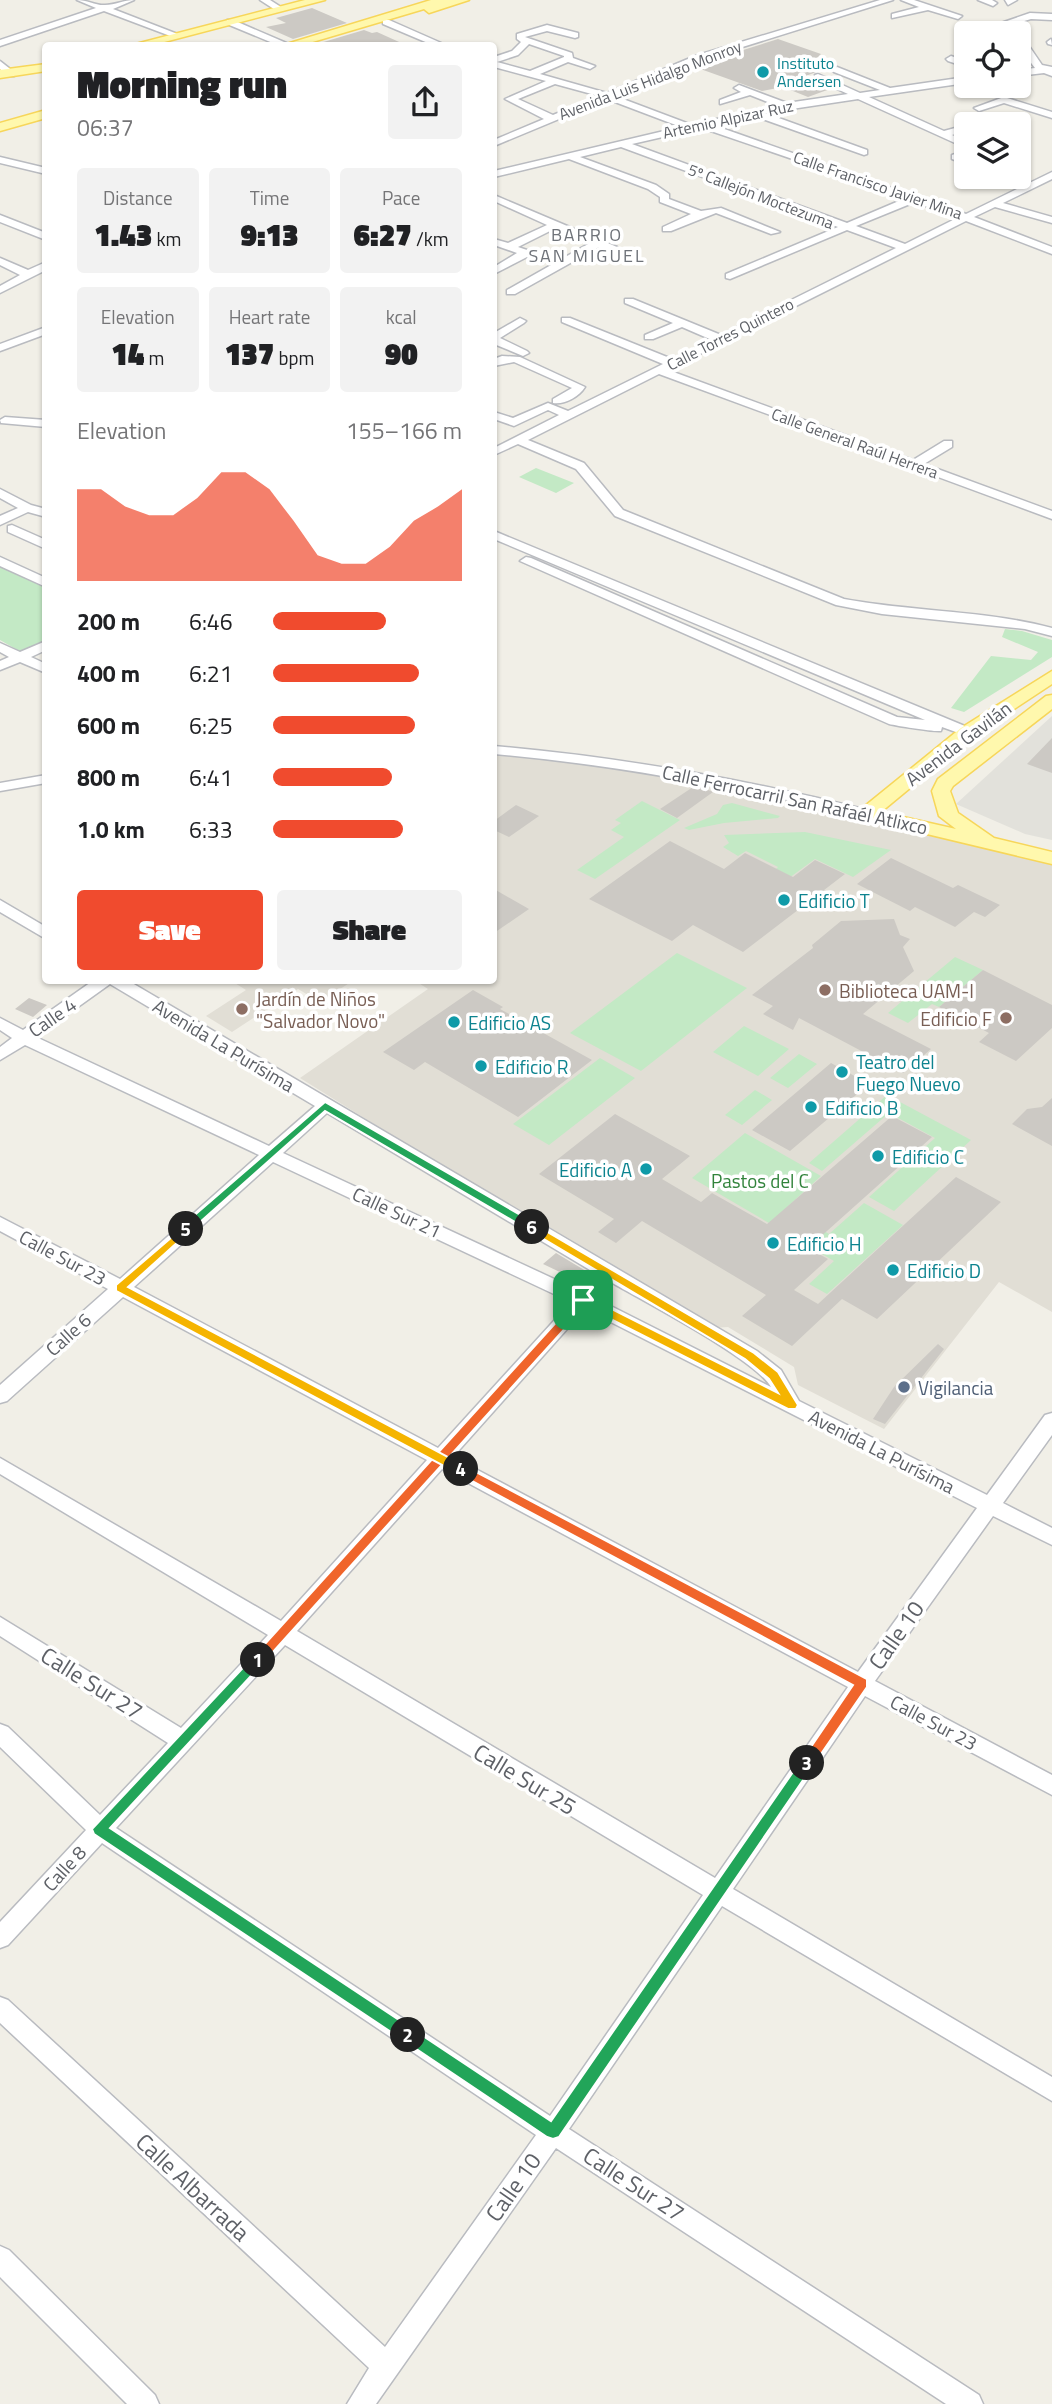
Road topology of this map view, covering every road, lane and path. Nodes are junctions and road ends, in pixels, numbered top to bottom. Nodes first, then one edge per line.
1 (81, 0) edge
2 (130, 0) edge
3 (264, 0) edge
4 (318, 0) edge
5 (443, 0) edge
6 (463, 0) edge
7 (889, 0) edge
8 (905, 0) edge
9 (982, 0) edge
10 (841, 3) dead end
11 (993, 4) dead end
12 (928, 7) junction
13 (103, 8) junction
14 (280, 9) junction
15 (859, 9) junction
16 (895, 16) dead end
17 (958, 16) dead end
18 (1052, 17) edge
19 (1014, 21) edge
20 (230, 22) junction
21 (386, 22) junction
22 (176, 35) junction
23 (575, 35) dead end
24 (527, 41) junction
25 (149, 42) edge
26 (279, 42) edge
27 (296, 42) edge
28 (318, 42) edge
29 (434, 42) edge
30 (0, 43) edge
31 (1031, 55) edge
32 (568, 59) junction
33 (951, 59) dead end
34 (954, 60) edge
35 (0, 64) edge
36 (497, 64) edge
37 (497, 66) edge
38 (590, 66) dead end
39 (42, 68) edge
40 (837, 71) dead end
41 (1049, 71) edge
42 (1031, 72) edge
43 (5, 74) edge
44 (529, 75) junction
45 (848, 75) junction
46 (1031, 77) edge
47 (1040, 80) dead end
48 (552, 82) junction
49 (954, 82) edge
50 (739, 88) dead end
51 (888, 90) junction
52 (750, 92) junction
53 (605, 95) junction
54 (858, 95) junction
55 (723, 102) dead end
56 (780, 107) junction
57 (979, 108) dead end
58 (755, 112) junction
59 (42, 115) edge
60 (1052, 115) edge
61 (551, 118) junction
62 (42, 121) edge
63 (702, 124) junction
64 (0, 127) edge
65 (689, 127) junction
66 (954, 132) edge
67 (0, 133) edge
68 (942, 135) junction
69 (851, 136) dead end
70 (954, 140) edge
71 (497, 142) edge
72 (620, 143) junction
73 (864, 152) dead end
74 (566, 155) junction
75 (0, 160) edge
76 (497, 161) edge
77 (17, 164) junction
78 (518, 167) junction
79 (42, 170) edge
80 (497, 173) edge
81 (0, 174) edge
82 (1052, 175) edge
83 (1031, 185) edge
84 (1022, 189) edge
85 (1007, 196) junction
86 (915, 198) junction
87 (497, 199) edge
88 (992, 203) junction
89 (1052, 210) edge
90 (700, 214) junction
91 (966, 216) junction
92 (0, 218) edge
93 (1052, 220) edge
94 (750, 222) junction
95 (555, 225) junction
96 (846, 228) junction
97 (667, 229) dead end
98 (732, 231) dead end
99 (775, 232) dead end
100 (42, 235) edge
101 (497, 243) edge
102 (598, 243) junction
103 (509, 247) junction
104 (903, 247) junction
105 (613, 249) dead end
106 (1052, 251) edge
107 (526, 253) junction
108 (544, 258) dead end
109 (0, 261) edge
110 (42, 267) edge
111 (497, 269) edge
112 (29, 275) junction
113 (730, 276) dead end
114 (0, 290) edge
115 (511, 292) dead end
116 (629, 301) dead end
117 (566, 320) dead end
118 (520, 321) dead end
119 (683, 323) junction
120 (42, 333) edge
121 (497, 337) edge
122 (649, 337) dead end
123 (528, 338) dead end
124 (720, 339) junction
125 (497, 340) edge
126 (510, 347) junction
127 (0, 348) edge
128 (523, 353) dead end
129 (497, 362) edge
130 (671, 363) junction
131 (658, 370) junction
132 (573, 412) junction
133 (497, 416) edge
134 (5, 421) dead end
135 (42, 424) edge
136 (518, 440) junction
137 (948, 444) dead end
138 (497, 450) edge
139 (914, 465) junction
140 (0, 494) edge
141 (27, 508) junction
142 (42, 512) edge
143 (1052, 515) edge
144 (497, 524) edge
145 (6, 525) edge
146 (513, 531) dead end
147 (497, 536) edge
148 (42, 543) edge
149 (497, 549) edge
150 (0, 561) edge
151 (42, 580) edge
152 (1052, 632) edge
153 (0, 647) edge
154 (42, 647) edge
155 (18, 658) junction
156 (0, 666) edge
157 (42, 667) edge
158 (1052, 676) edge
159 (1052, 700) edge
160 (963, 735) junction
161 (497, 750) edge
162 (42, 780) edge
163 (0, 787) edge
164 (867, 814) junction
165 (987, 842) junction
166 (1052, 858) edge
167 (0, 905) edge
168 (42, 931) edge
169 (99, 984) edge
170 (122, 984) edge
171 (0, 1023) edge
172 (22, 1037) junction
173 (0, 1055) edge
174 (325, 1106) junction
175 (271, 1152) junction
176 (0, 1223) edge
177 (607, 1270) junction
178 (120, 1288) junction
179 (583, 1300) junction
180 (0, 1396) edge
181 (792, 1405) junction
182 (1052, 1420) edge
183 (441, 1458) junction
184 (0, 1465) edge
185 (988, 1506) junction
186 (1052, 1537) edge
187 (0, 1625) edge
188 (282, 1634) junction
189 (862, 1683) junction
190 (0, 1733) edge
191 (183, 1741) junction
192 (1052, 1786) edge
193 (99, 1829) junction
194 (718, 1893) junction
195 (0, 1938) edge
196 (0, 2008) edge
197 (1052, 2090) edge
198 (553, 2132) junction
199 (0, 2259) edge
200 (386, 2366) junction
201 (146, 2404) edge
202 (360, 2404) edge
203 (970, 2404) edge

1 - 13 street
2 - 13 street
3 - 14 street
4 - 14 main road
5 - 27 main road
6 - 21 main road
7 - 15 street, Avenida Luis Hidalgo Monroy
8 - 12 street
9 - 11 street
10 - 15 street
12 - 16 street
12 - 17 street
13 - 22 street
13 - 30 street
14 - 20 main road
15 - 53 street, Avenida Luis Hidalgo Monroy
18 - 19 street
20 - 22 main road
20 - 26 street
21 - 28 main road
21 - 29 street
22 - 25 main road
23 - 24 street
24 - 32 street
24 - 36 street
31 - 41 street
32 - 38 street
32 - 44 street
33 - 34 street
35 - 43 street
37 - 44 street
39 - 43 main road
40 - 45 street
41 - 42 street
44 - 48 street
45 - 51 street
45 - 54 street
46 - 47 street
48 - 53 street
48 - 61 street
49 - 51 street, Artemio Alpizar Ruz
50 - 52 street
51 - 54 street, Artemio Alpizar Ruz
52 - 55 street
52 - 56 street
53 - 61 street, Avenida Luis Hidalgo Monroy
53 - 65 street
54 - 56 street, Artemio Alpizar Ruz
54 - 68 street
56 - 58 street, Artemio Alpizar Ruz
56 - 69 street
57 - 60 street
58 - 63 street, Artemio Alpizar Ruz
58 - 73 street
59 - 64 main road
61 - 71 street, Avenida Luis Hidalgo Monroy
62 - 67 main road
63 - 65 street, Artemio Alpizar Ruz
63 - 86 street, Calle Francisco Javier Mina
65 - 72 street, Artemio Alpizar Ruz
66 - 68 street
68 - 70 street
72 - 74 street, Artemio Alpizar Ruz
72 - 96 street, 5º Callejón Moctezuma
74 - 78 street, Artemio Alpizar Ruz
74 - 90 street
75 - 77 street
76 - 78 street
77 - 79 street
77 - 81 street
78 - 80 street, Artemio Alpizar Ruz
82 - 83 street, Calle Torres Quintero
84 - 85 street, Calle Torres Quintero
85 - 88 street, Calle Torres Quintero
85 - 89 street
86 - 91 street, Calle Francisco Javier Mina
86 - 96 street
87 - 95 street
88 - 91 street, Calle Torres Quintero
88 - 93 street
90 - 94 street
90 - 97 street
91 - 104 street, Calle Torres Quintero
91 - 106 street, Calle Francisco Javier Mina
92 - 100 street
94 - 98 street
94 - 99 street
95 - 102 street
95 - 103 street
96 - 104 street, 5º Callejón Moctezuma
96 - 113 street
101 - 103 street
102 - 105 street
102 - 115 street
103 - 107 street
104 - 124 street, Calle Torres Quintero
107 - 108 street
107 - 111 street
109 - 112 street
110 - 112 street
112 - 114 street
116 - 119 street
117 - 130 street
118 - 121 street
119 - 122 street
119 - 124 street
120 - 127 street
123 - 126 street
124 - 130 street, Calle Torres Quintero
125 - 126 street
126 - 128 street
129 - 132 street
130 - 131 street, Calle Torres Quintero
131 - 132 street, Calle Torres Quintero
131 - 139 street, Calle General Raúl Herrera
132 - 133 street
132 - 136 street, Calle Torres Quintero
134 - 135 street
136 - 138 street, Calle Torres Quintero
136 - 152 street
137 - 139 street
139 - 143 street, Calle General Raúl Herrera
140 - 141 street
141 - 142 street
141 - 145 street
144 - 146 street
145 - 148 street
147 - 160 street
149 - 160 street
150 - 151 street
153 - 155 street
154 - 155 street
155 - 156 street
155 - 157 street
158 - 160 main road, Avenida Gavilán
159 - 165 main road, Avenida Gavilán
160 - 164 main road, Avenida Gavilán
161 - 164 street, Calle Ferrocarril San Rafaél Atlixco
162 - 163 street
164 - 165 main road, Calle Ferrocarril San Rafaél Atlixco
165 - 166 main road, Calle Ferrocarril San Rafaél Atlixco
167 - 168 street
169 - 172 street, Calle 4
170 - 174 street, Avenida La Purísima
171 - 172 street, Calle Sur 21
172 - 173 street, Calle 4
172 - 175 street, Calle Sur 21
174 - 175 street, Calle 6
174 - 177 street, Avenida La Purísima
175 - 178 street, Calle 6
175 - 179 street, Calle Sur 21
176 - 178 street, Calle Sur 23
177 - 179 street, Calle 8
177 - 181 street, Avenida La Purísima
178 - 180 street, Calle 6
178 - 183 street, Calle Sur 23
179 - 181 street, Calle Sur 21
179 - 183 street, Calle 8
181 - 185 street, Avenida La Purísima
182 - 185 street, Calle 10
183 - 188 street, Calle 8
183 - 189 street, Calle Sur 23
184 - 188 street, Calle Sur 25
185 - 186 street, Avenida La Purísima
185 - 189 street, Calle 10
187 - 191 street, Calle Sur 27
188 - 191 street, Calle 8
188 - 194 street, Calle Sur 25
189 - 192 street, Calle Sur 23
189 - 194 street, Calle 10
190 - 193 street, Calle Sur 27
191 - 193 street, Calle 8
193 - 195 street, Calle 8
193 - 198 street, Calle Sur 27
194 - 197 street, Calle Sur 25
194 - 198 street, Calle 10
196 - 200 street, Calle Albarrada
198 - 200 street, Calle 10
198 - 203 street, Calle Sur 27
199 - 201 street
200 - 202 street, Calle 10

